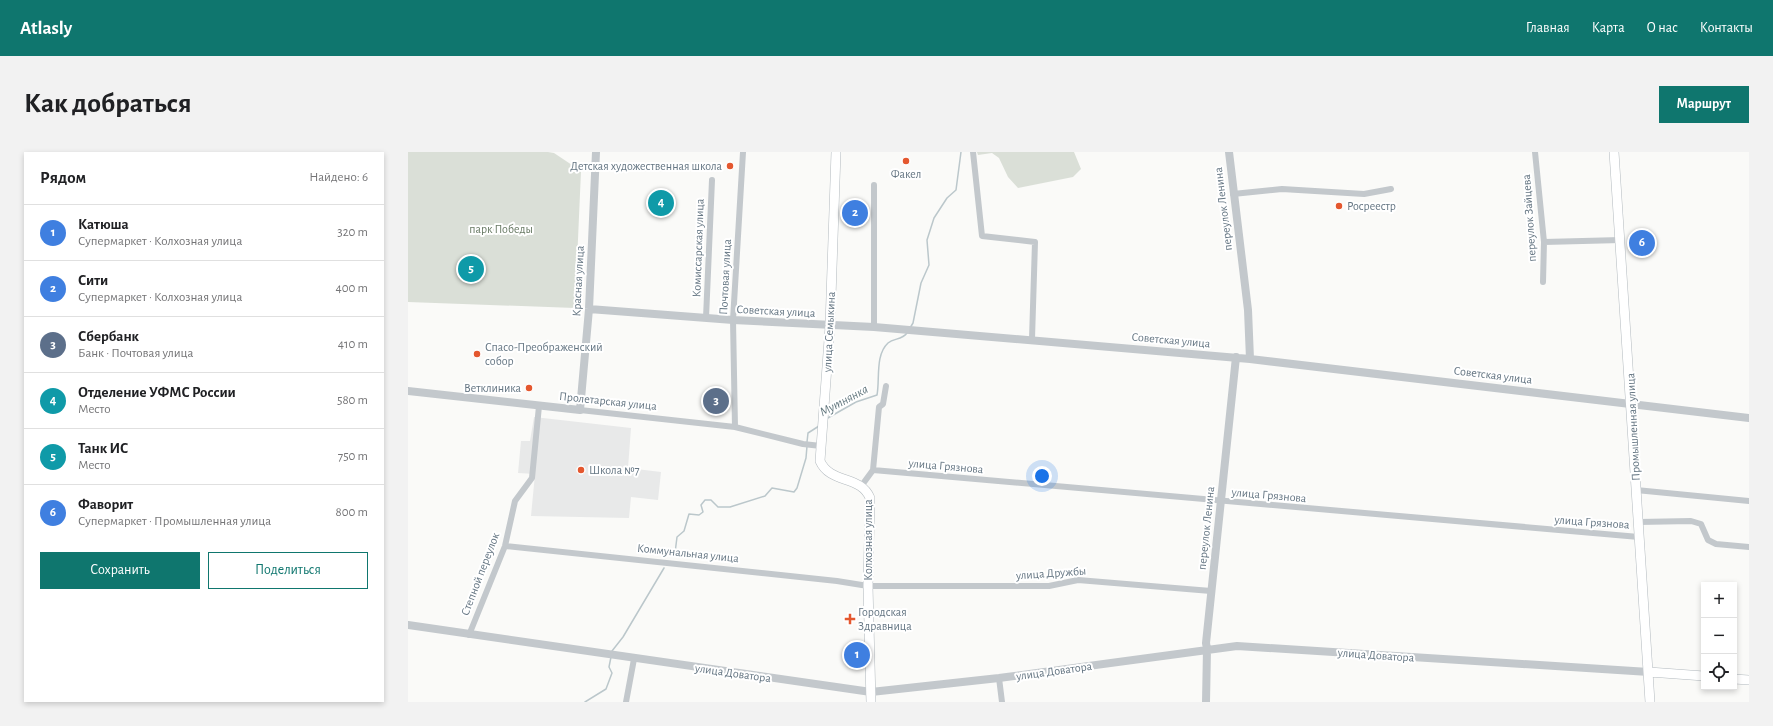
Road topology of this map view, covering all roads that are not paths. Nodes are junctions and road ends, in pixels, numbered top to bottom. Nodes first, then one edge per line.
1 (596, 152) edge
2 (743, 152) edge
3 (836, 152) edge
4 (973, 152) edge
5 (1229, 152) edge
6 (1536, 152) edge
7 (1614, 152) edge
8 (712, 180) dead end
9 (874, 185) dead end
10 (1391, 189) dead end
11 (1234, 194) junction
12 (1620, 240) junction
13 (1544, 242) junction
14 (1543, 282) dead end
15 (589, 309) junction
16 (706, 318) junction
17 (733, 320) junction
18 (830, 326) junction
19 (874, 327) junction
20 (1032, 339) junction
21 (1236, 357) junction
22 (1250, 359) junction
23 (886, 386) dead end
24 (408, 391) edge
25 (1632, 404) junction
26 (539, 406) junction
27 (580, 410) junction
28 (1749, 418) edge
29 (735, 427) junction
30 (821, 446) junction
31 (873, 470) junction
32 (862, 485) junction
33 (1636, 490) junction
34 (1749, 501) edge
35 (1221, 502) junction
36 (1639, 522) junction
37 (1640, 537) junction
38 (505, 546) junction
39 (1749, 547) edge
40 (868, 586) junction
41 (1211, 591) junction
42 (408, 625) edge
43 (469, 635) junction
44 (1207, 649) junction
45 (634, 659) junction
46 (1648, 672) junction
47 (1701, 676) edge
48 (999, 678) junction
49 (1737, 678) edge
50 (1749, 680) edge
51 (871, 692) junction
52 (626, 702) edge
53 (871, 702) edge
54 (1002, 702) edge
55 (1206, 702) edge
56 (1650, 702) edge

1 - 15 street, Красная улица
2 - 17 street, Почтовая улица
3 - 18 main road, улица Семыкина
4 - 20 street
5 - 11 street, переулок Ленина
6 - 13 street, переулок Зайцева
7 - 12 main road, Промышленная улица
8 - 16 street, Комиссарская улица
9 - 19 street
10 - 11 street
11 - 22 street, переулок Ленина
12 - 13 street
12 - 25 main road, Промышленная улица
13 - 14 street, переулок Зайцева
15 - 16 street, Советская улица
15 - 27 street, Красная улица
16 - 17 street, Советская улица
17 - 18 street, Советская улица
17 - 29 street, Почтовая улица
18 - 19 street, Советская улица
18 - 30 main road, улица Семыкина
19 - 20 street, Советская улица
20 - 21 street, Советская улица
21 - 22 street, Советская улица
21 - 35 street, переулок Ленина
22 - 25 street, Советская улица
23 - 31 street
24 - 26 street, Пролетарская улица
25 - 28 street, Советская улица
25 - 33 main road, Промышленная улица
26 - 27 street, Пролетарская улица
26 - 38 street, Степной переулок
27 - 29 street, Пролетарская улица
29 - 30 street, Пролетарская улица
30 - 32 main road, улица Семыкина
31 - 32 street, Колхозная улица
31 - 35 street, улица Грязнова
32 - 40 main road, Колхозная улица
33 - 34 street
33 - 36 main road, Промышленная улица
35 - 37 street, улица Грязнова
35 - 41 street, переулок Ленина
36 - 37 main road, Промышленная улица
36 - 39 street, улица Грязнова
37 - 46 main road, Промышленная улица
38 - 40 street, Коммунальная улица
38 - 43 street, Степной переулок
40 - 41 street, улица Дружбы
40 - 51 main road, Колхозная улица
41 - 44 street, переулок Ленина
42 - 43 street, улица Доватора
43 - 45 street, улица Доватора
44 - 46 street, улица Доватора
44 - 48 street, улица Доватора
44 - 55 street, переулок Ленина
45 - 51 street, улица Доватора
45 - 52 street
46 - 47 main road, улица Доватора
46 - 56 main road, Промышленная улица
48 - 51 street, улица Доватора
48 - 54 street
49 - 50 main road
51 - 53 main road, Колхозная улица

